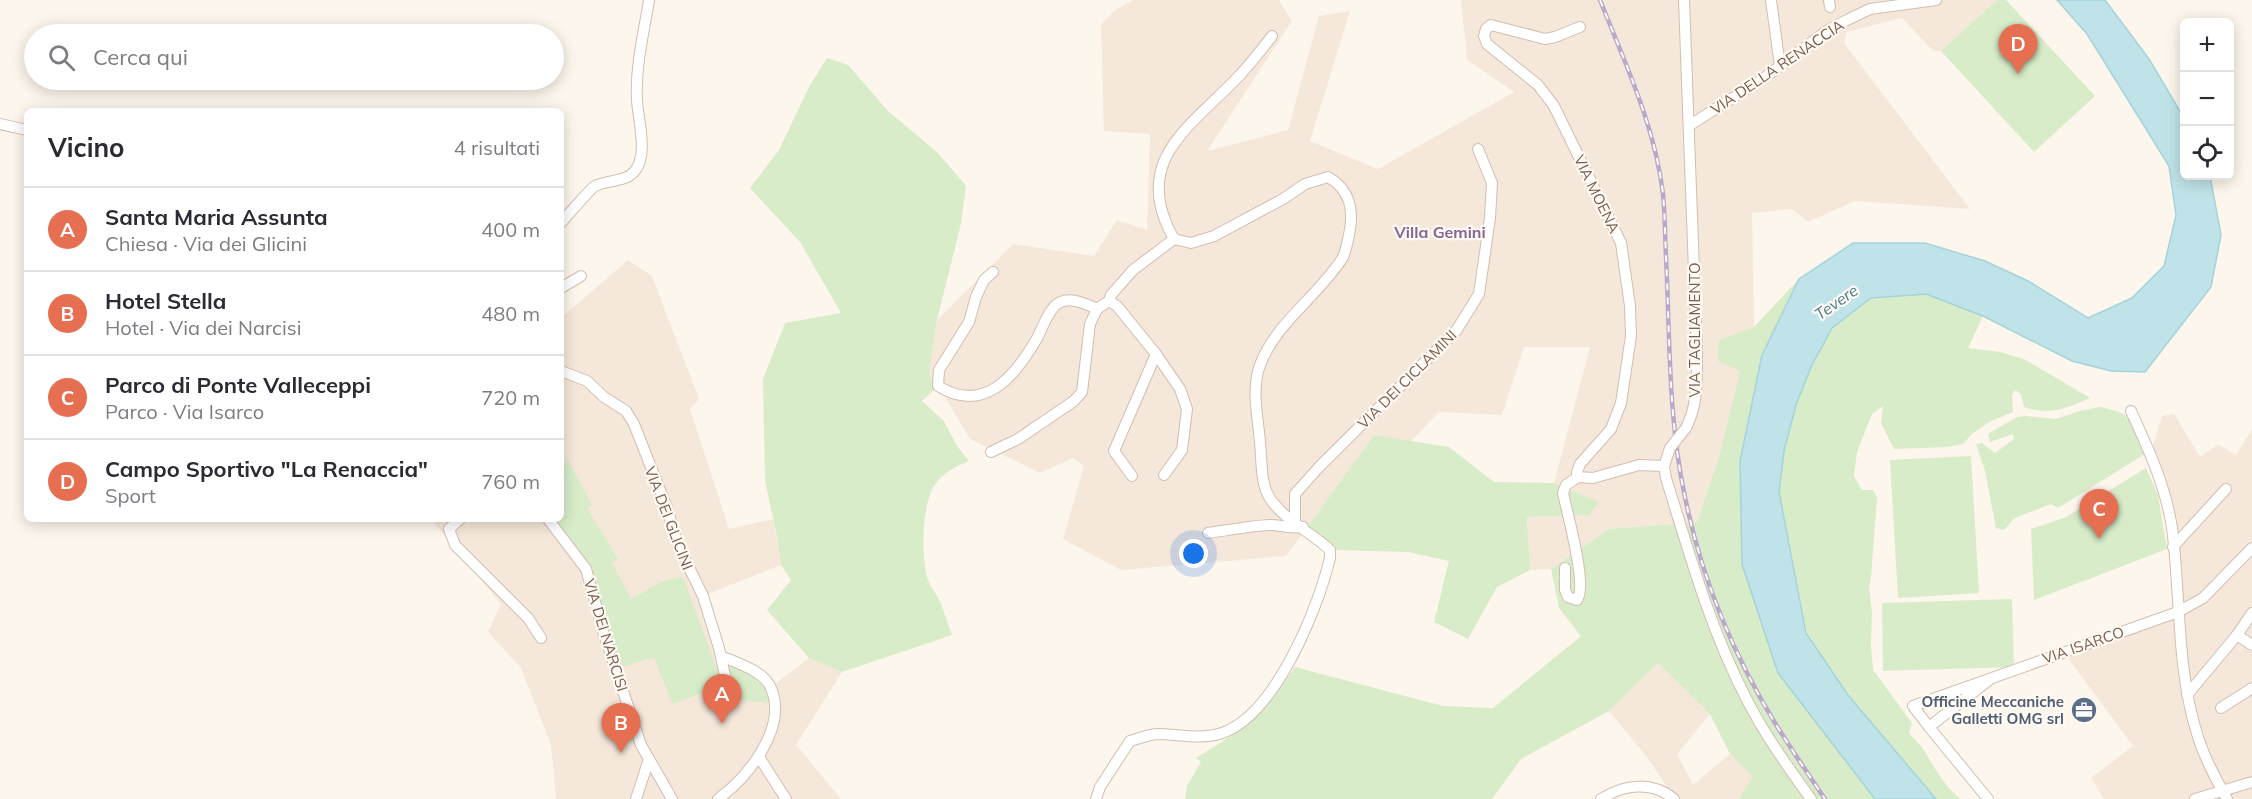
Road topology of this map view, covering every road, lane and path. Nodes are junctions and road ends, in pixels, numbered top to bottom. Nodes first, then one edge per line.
1 (649, 0) edge
2 (1684, 0) edge
3 (1770, 0) edge
4 (1935, 0) edge
5 (1580, 27) dead end
6 (1272, 36) dead end
7 (1780, 66) junction
8 (0, 124) edge
9 (1690, 125) junction
10 (24, 129) edge
11 (1478, 149) dead end
12 (564, 220) edge
13 (1174, 239) junction
14 (993, 272) dead end
15 (581, 276) dead end
16 (564, 286) edge
17 (1109, 301) junction
18 (1097, 309) junction
19 (1156, 354) junction
20 (564, 371) edge
21 (2131, 411) dead end
22 (991, 452) dead end
23 (1664, 466) junction
24 (1164, 475) dead end
25 (1132, 476) dead end
26 (1578, 477) junction
27 (2226, 489) dead end
28 (457, 522) edge
29 (550, 522) edge
30 (1299, 524) junction
31 (1208, 533) dead end
32 (2173, 547) junction
33 (2252, 548) edge
34 (1565, 568) dead end
35 (2178, 612) junction
36 (2252, 613) edge
37 (2237, 635) junction
38 (541, 638) dead end
39 (2252, 645) edge
40 (721, 656) junction
41 (1989, 680) junction
42 (2252, 688) edge
43 (2187, 695) junction
44 (722, 699) dead end
45 (2221, 708) dead end
46 (1929, 727) junction
47 (759, 757) junction
48 (649, 759) junction
49 (2252, 782) edge
50 (2225, 795) edge
51 (636, 799) edge
52 (672, 799) edge
53 (718, 799) edge
54 (786, 799) edge
55 (1096, 799) edge
56 (1601, 799) edge
57 (1674, 799) edge
58 (1811, 799) edge
59 (1988, 799) edge
60 (2195, 799) edge

1 - 12 street
2 - 9 street, VIA TAGLIAMENTO
3 - 7 street
4 - 7 street, VIA DELLA RENACCIA
5 - 26 street, VIA MOENA
6 - 13 street
7 - 9 street, VIA DELLA RENACCIA
8 - 10 street
9 - 23 street, VIA TAGLIAMENTO, bridge
11 - 30 street, VIA DEI CICLAMINI
13 - 17 street
13 - 30 street
14 - 18 street
15 - 16 street
17 - 18 street
17 - 19 street
18 - 22 street
19 - 24 street
19 - 25 street
20 - 40 street, VIA DEI GLICINI
21 - 32 street
23 - 26 street
23 - 58 street
26 - 34 street, VIA MOENA
27 - 32 street
28 - 38 street
29 - 48 street, VIA DEI NARCISI
30 - 31 street
30 - 55 street
32 - 35 street
33 - 35 street, VIA ISARCO
35 - 41 street, VIA ISARCO
35 - 43 street
36 - 37 street
37 - 39 street
37 - 43 street
40 - 44 street, VIA DEI GLICINI
40 - 47 street
41 - 46 street, VIA ISARCO
41 - 46 street, VIA ISARCO
42 - 45 street
43 - 50 street
46 - 59 street, VIA ISARCO
47 - 53 street
47 - 54 street
48 - 51 street
48 - 52 street, VIA DEI NARCISI
49 - 50 street
50 - 60 street
56 - 57 street

